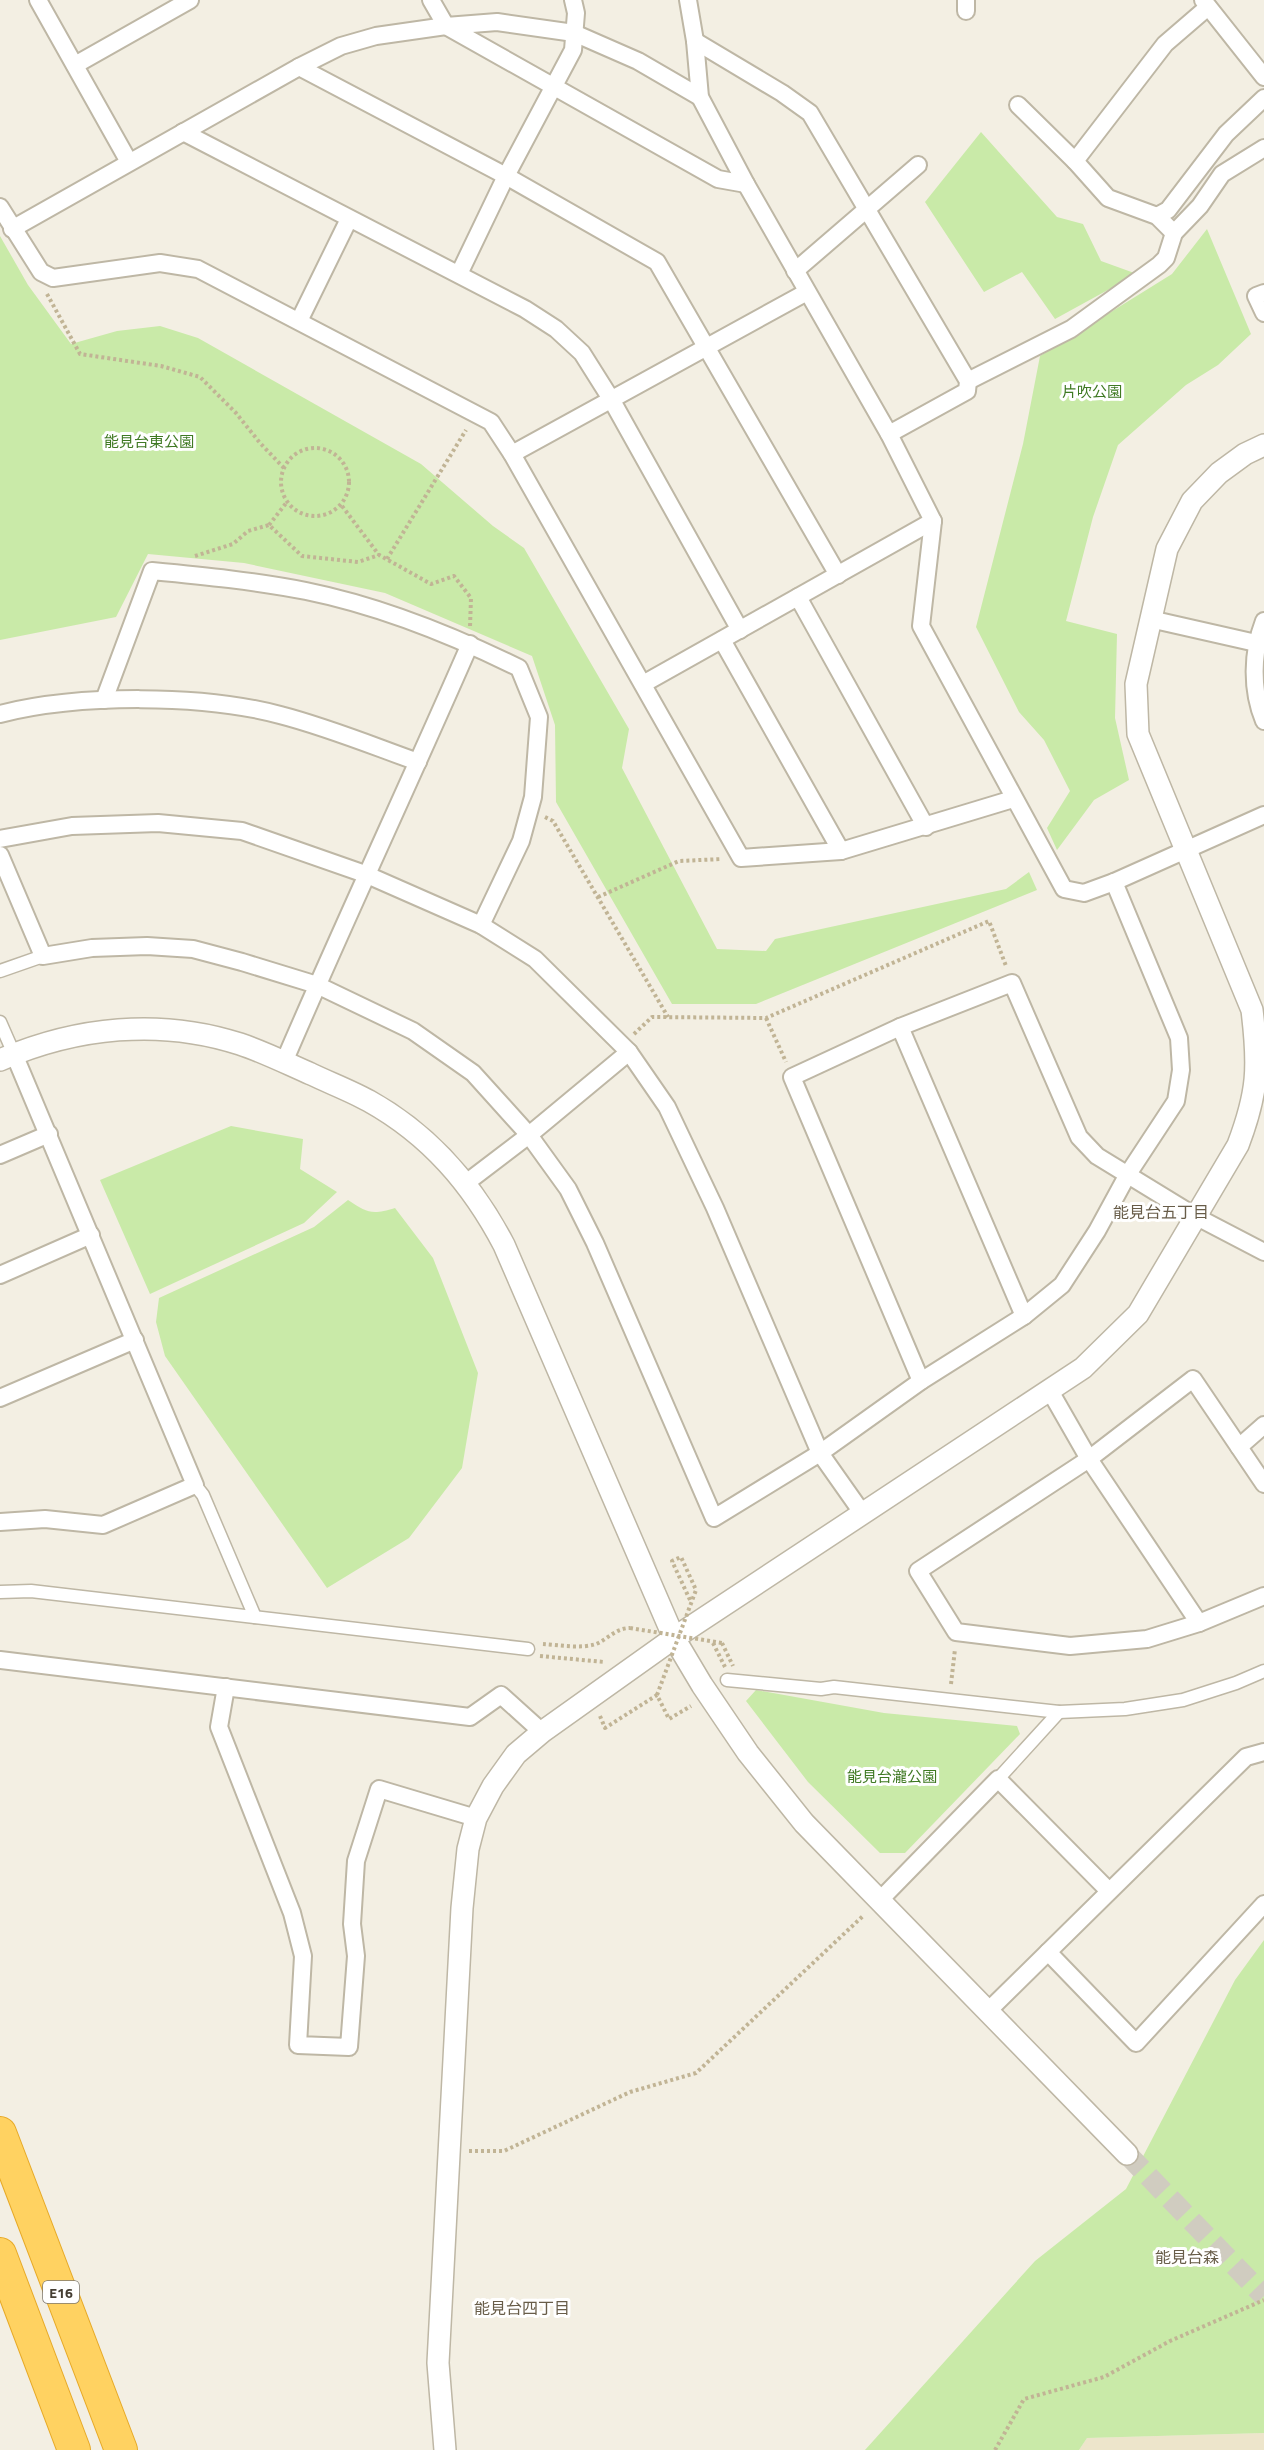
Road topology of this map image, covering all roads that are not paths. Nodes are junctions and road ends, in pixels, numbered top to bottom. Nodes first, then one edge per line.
1 (38, 0) edge
2 (190, 0) edge
3 (431, 0) edge
4 (573, 0) edge
5 (688, 0) edge
6 (1206, 4) edge
7 (446, 26) junction
8 (574, 33) junction
9 (695, 41) junction
10 (75, 65) junction
11 (299, 67) junction
12 (1264, 77) edge
13 (554, 86) junction
14 (700, 97) junction
15 (1264, 98) edge
16 (1018, 105) dead end
17 (183, 132) junction
18 (1264, 148) edge
19 (1075, 161) junction
20 (129, 162) junction
21 (918, 165) dead end
22 (506, 177) junction
23 (746, 184) junction
24 (0, 207) edge
25 (866, 210) junction
26 (1157, 216) junction
27 (349, 219) junction
28 (12, 230) junction
29 (1174, 233) junction
30 (795, 271) junction
31 (459, 274) junction
32 (807, 292) junction
33 (1264, 293) edge
34 (1264, 314) edge
35 (299, 321) junction
36 (707, 347) junction
37 (968, 381) junction
38 (611, 399) junction
39 (889, 434) junction
40 (1264, 445) edge
41 (513, 454) junction
42 (933, 521) junction
43 (838, 575) junction
44 (798, 597) junction
45 (1150, 619) junction
46 (1264, 621) edge
47 (740, 630) junction
48 (722, 640) junction
49 (1256, 643) junction
50 (470, 644) junction
51 (643, 684) junction
52 (104, 700) junction
53 (0, 714) edge
54 (1264, 721) edge
55 (418, 762) junction
56 (1013, 800) junction
57 (1264, 815) edge
58 (926, 827) junction
59 (0, 839) edge
60 (1184, 850) junction
61 (841, 851) junction
62 (0, 855) edge
63 (365, 874) junction
64 (1114, 882) junction
65 (481, 925) junction
66 (43, 956) junction
67 (0, 971) edge
68 (317, 985) junction
69 (0, 1023) edge
70 (900, 1027) junction
71 (626, 1048) junction
72 (7, 1057) edge
73 (284, 1062) junction
74 (49, 1134) junction
75 (529, 1135) junction
76 (0, 1155) edge
77 (1128, 1174) junction
78 (466, 1183) junction
79 (1195, 1216) junction
80 (91, 1235) junction
81 (1264, 1252) edge
82 (0, 1275) edge
83 (1024, 1316) junction
84 (135, 1340) junction
85 (921, 1381) junction
86 (1050, 1391) junction
87 (0, 1398) edge
88 (1264, 1425) edge
89 (1239, 1446) junction
90 (820, 1453) junction
91 (1089, 1459) junction
92 (1264, 1484) edge
93 (195, 1485) junction
94 (863, 1514) junction
95 (0, 1522) edge
96 (0, 1592) edge
97 (1264, 1596) edge
98 (255, 1617) junction
99 (1199, 1623) junction
100 (676, 1637) junction
101 (528, 1649) road end
102 (0, 1660) edge
103 (1264, 1671) edge
104 (731, 1675) road end
105 (226, 1687) junction
106 (1059, 1712) junction
107 (542, 1732) junction
108 (1264, 1752) edge
109 (998, 1779) junction
110 (476, 1818) junction
111 (1109, 1891) junction
112 (1264, 1904) edge
113 (872, 1908) junction
114 (1048, 1952) junction
115 (988, 2011) junction
116 (0, 2133) edge
117 (1127, 2154) tunnel mouth
118 (0, 2254) edge
119 (74, 2450) edge
120 (121, 2450) edge
121 (445, 2450) edge

1 - 10 street
2 - 10 street
3 - 7 street
4 - 8 street
5 - 9 street
6 - 12 street
6 - 19 street
7 - 8 street
7 - 11 street
7 - 13 street
8 - 13 street
8 - 14 street
9 - 14 street
9 - 25 street
10 - 20 street
11 - 17 street
11 - 22 street
13 - 22 street
13 - 23 street
14 - 23 street
15 - 26 street
16 - 19 street
17 - 20 street
17 - 27 street
18 - 29 street
19 - 26 street
20 - 28 street
21 - 25 street
22 - 31 street
22 - 36 street
23 - 30 street
24 - 28 street
25 - 30 street
25 - 37 street
26 - 29 street
27 - 31 street
27 - 35 street
28 - 35 street
29 - 37 street
30 - 32 street
31 - 38 street
32 - 36 street
32 - 39 street
33 - 34 street
35 - 41 street
36 - 38 street
36 - 43 street
37 - 39 street
38 - 41 street
38 - 47 street
39 - 42 street
40 - 45 street
41 - 51 street
42 - 43 street
42 - 56 street
43 - 44 street
44 - 47 street
44 - 58 street
45 - 49 street
45 - 60 street
46 - 49 street
47 - 48 street
48 - 51 street
48 - 61 street
49 - 54 street
50 - 52 street
50 - 55 street
50 - 65 street
51 - 61 street
52 - 53 street
52 - 55 street
55 - 63 street
56 - 58 street
56 - 64 street
57 - 60 street
58 - 61 street
59 - 63 street
60 - 64 street
60 - 79 street
62 - 66 street
63 - 65 street
63 - 68 street
64 - 77 street
65 - 71 street
66 - 67 street
66 - 68 street
68 - 73 street
68 - 75 street
69 - 72 street
70 - 77 street
70 - 83 street
70 - 85 street
71 - 75 street
71 - 90 street
72 - 73 street
72 - 74 street
73 - 78 street
74 - 76 street
74 - 80 street
75 - 78 street
75 - 90 street
77 - 79 street
77 - 83 street
78 - 100 street
79 - 81 street
79 - 86 street
80 - 82 street
80 - 84 street
83 - 85 street
84 - 87 street
84 - 93 street
85 - 90 street
86 - 91 street
86 - 94 street
88 - 89 street
89 - 91 street
89 - 92 street
90 - 94 street
91 - 99 street
91 - 99 street
93 - 95 street
93 - 98 street
94 - 100 street
96 - 98 street
97 - 99 street
98 - 101 street
100 - 107 street
100 - 113 street
102 - 105 street
103 - 106 street
104 - 106 street
105 - 107 street
105 - 110 street
106 - 109 street
107 - 110 street
108 - 111 street
109 - 111 street
109 - 113 street
110 - 121 street
111 - 114 street
112 - 114 street
113 - 115 street
114 - 115 street
115 - 117 street
116 - 120 highway, E16
118 - 119 highway

